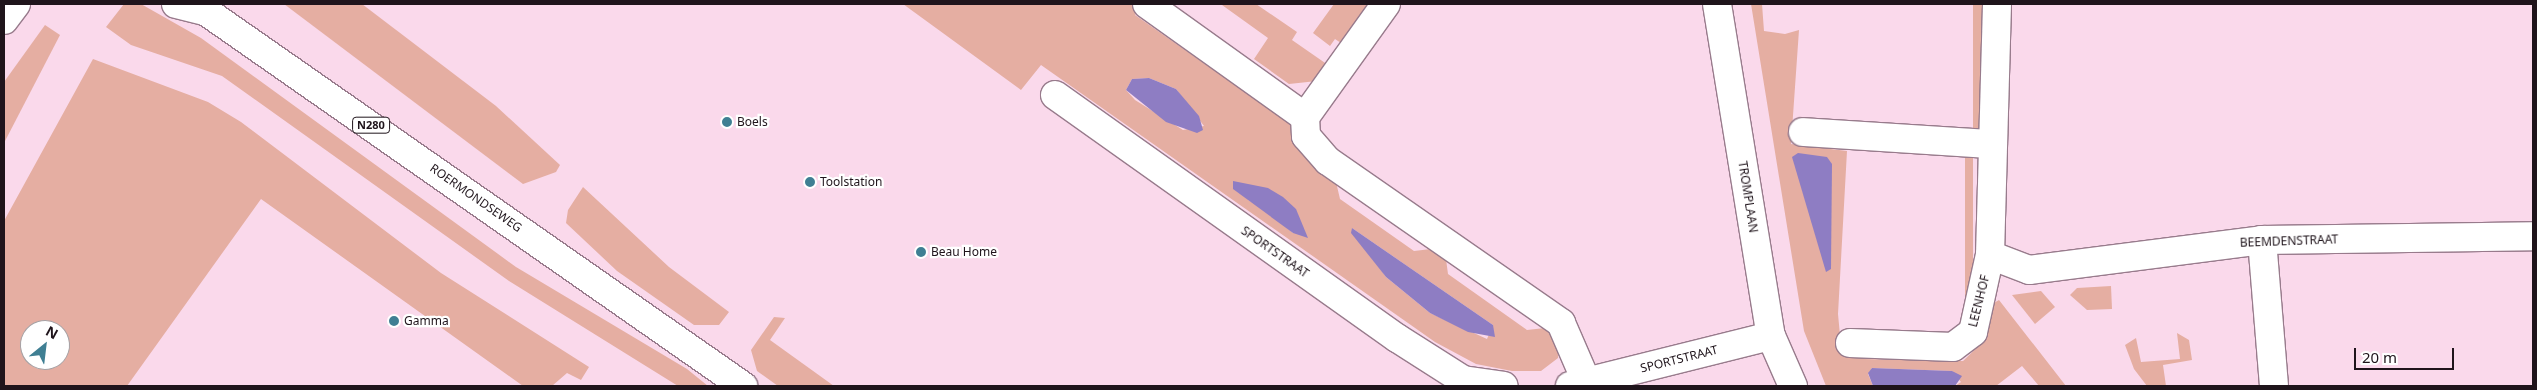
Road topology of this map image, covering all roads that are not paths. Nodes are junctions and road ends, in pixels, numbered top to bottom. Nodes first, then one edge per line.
1 (16, 4) edge
2 (176, 4) edge
3 (1147, 4) edge
4 (1386, 4) edge
5 (1716, 4) edge
6 (1997, 4) edge
7 (205, 8) edge
8 (4, 20) edge
9 (1055, 95) dead end
10 (1305, 117) junction
11 (1803, 132) dead end
12 (1991, 144) junction
13 (2533, 236) edge
14 (2262, 240) junction
15 (1990, 255) junction
16 (1771, 336) junction
17 (1850, 343) dead end
18 (1578, 385) edge
19 (743, 386) edge
20 (1504, 386) edge
21 (1793, 386) edge
22 (2274, 386) edge

1 - 8 street
2 - 7 street, ROERMONDSEWEG / N280
3 - 10 street
4 - 10 street
5 - 16 street, TROMPLAAN
6 - 12 street, LEENHOF
7 - 19 street, ROERMONDSEWEG / N280
9 - 20 street, SPORTSTRAAT
10 - 18 street, SPORTSTRAAT
11 - 12 street
12 - 15 street, LEENHOF
13 - 14 street, BEEMDENSTRAAT
14 - 15 street, BEEMDENSTRAAT
14 - 22 street
15 - 17 street, LEENHOF
16 - 18 street, SPORTSTRAAT
16 - 21 street, TROMPLAAN

